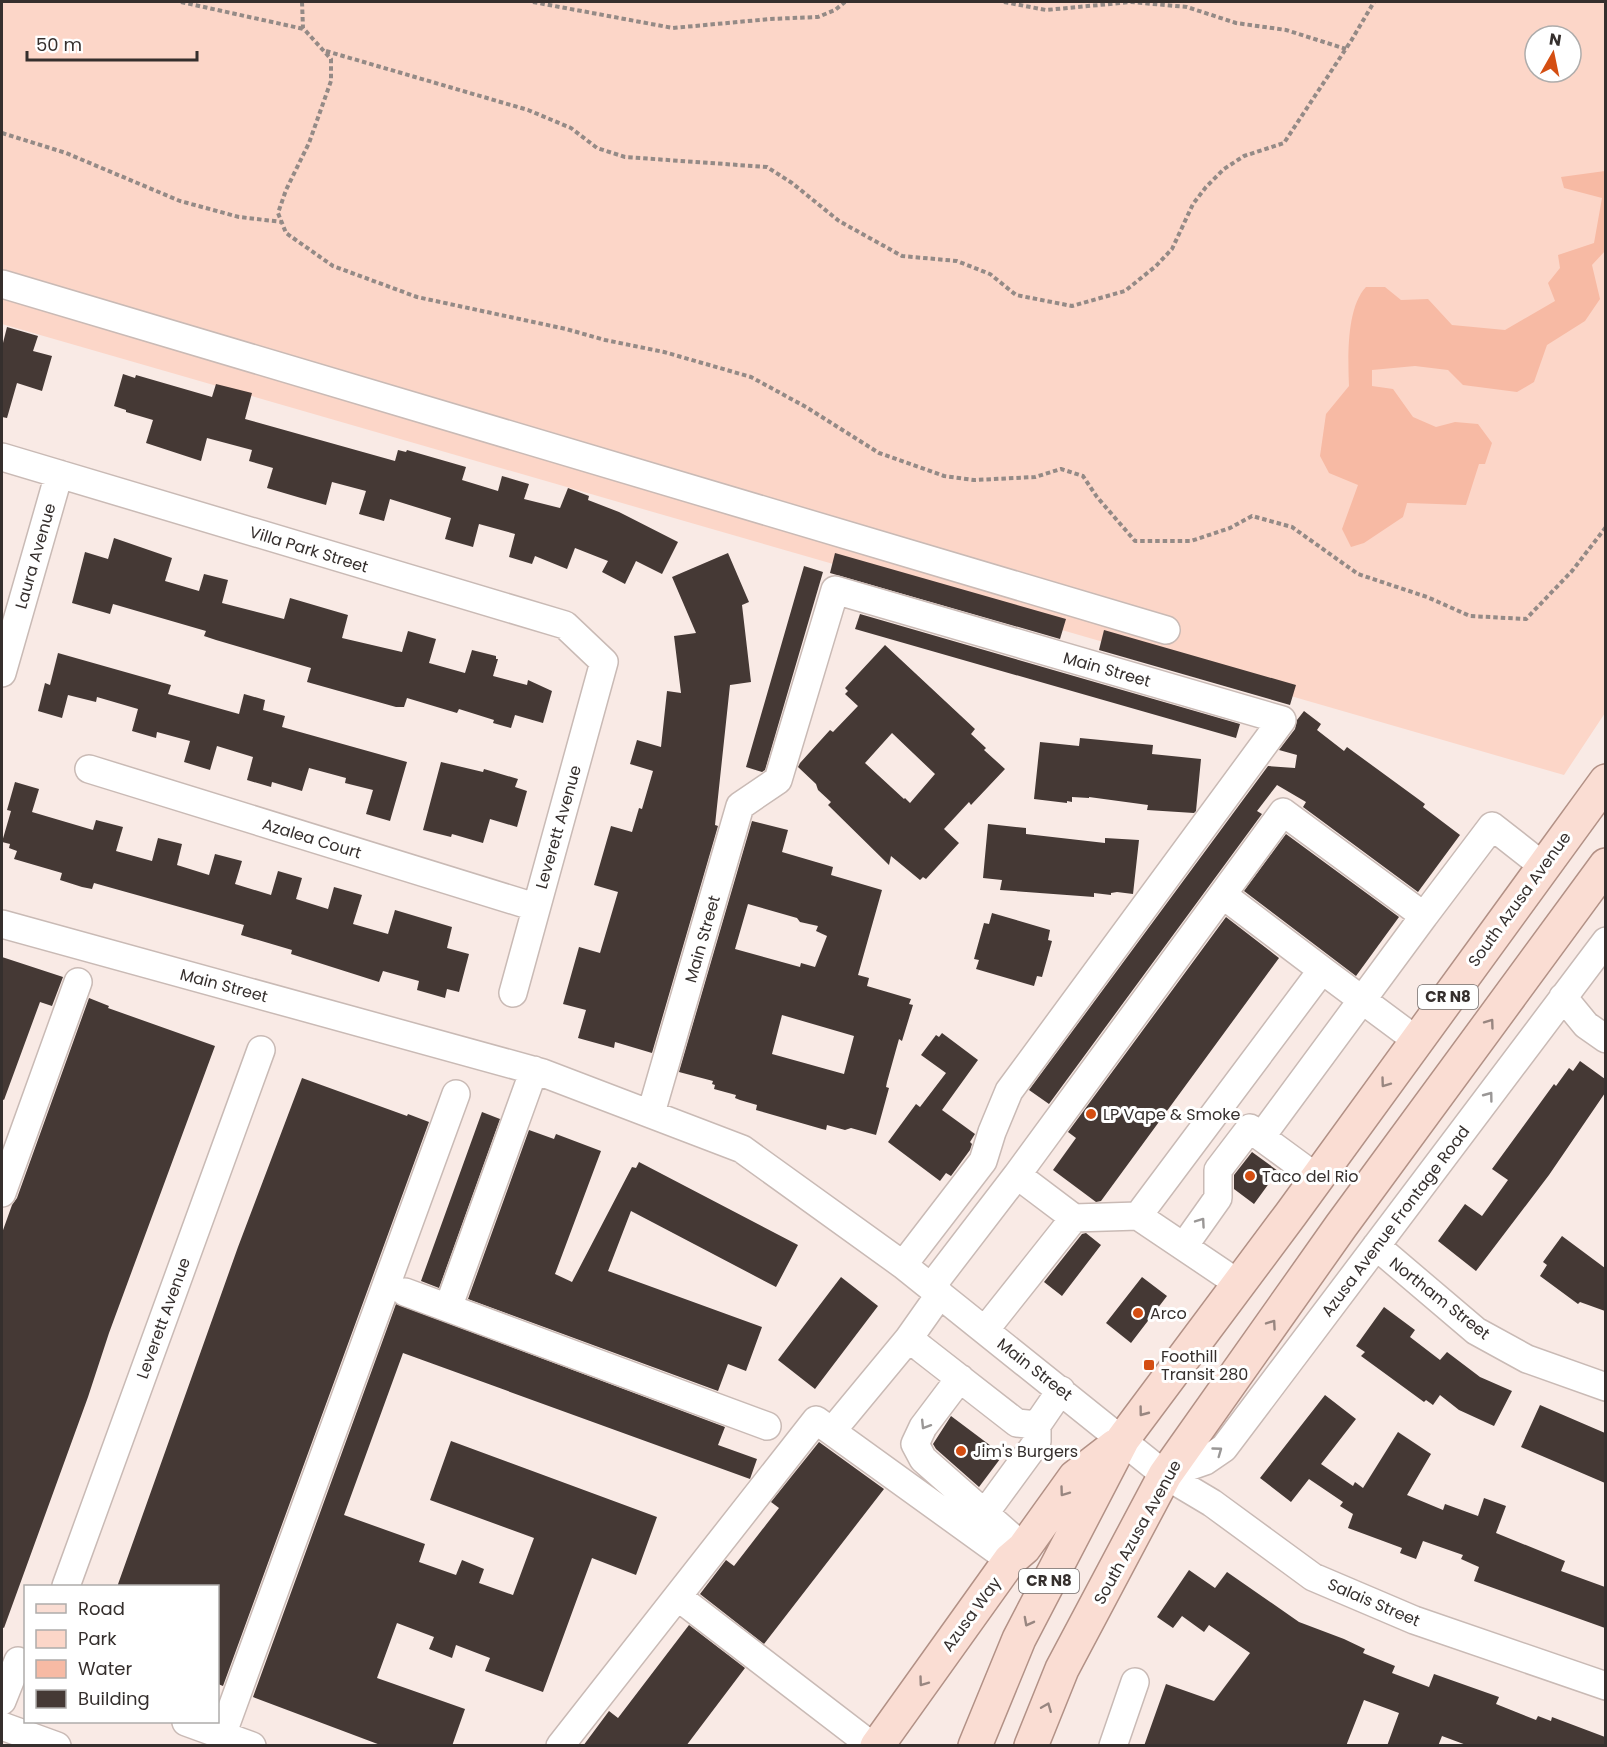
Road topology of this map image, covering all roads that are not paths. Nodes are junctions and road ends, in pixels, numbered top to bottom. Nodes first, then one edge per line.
1 (2, 284) edge
2 (2, 457) edge
3 (59, 474) junction
4 (1166, 630) dead end
5 (604, 662) joint
6 (2, 673) edge
7 (89, 769) dead end
8 (1605, 781) edge
9 (1605, 865) edge
10 (1543, 866) junction
11 (1223, 895) junction
12 (536, 907) junction
13 (1424, 916) junction
14 (2, 924) edge
15 (1605, 941) edge
16 (1322, 970) junction
17 (78, 982) dead end
18 (513, 993) dead end
19 (1563, 997) junction
20 (1362, 1000) junction
21 (1605, 1039) edge
22 (1416, 1041) junction
23 (261, 1050) dead end
24 (534, 1070) junction
25 (1455, 1070) junction
26 (456, 1094) dead end
27 (1220, 1105) junction
28 (651, 1113) junction
29 (1256, 1133) junction
30 (1017, 1175) junction
31 (1317, 1178) junction
32 (2, 1193) edge
33 (1138, 1216) junction
34 (1074, 1218) junction
35 (1184, 1246) junction
36 (1376, 1246) junction
37 (903, 1265) junction
38 (1239, 1284) junction
39 (936, 1290) junction
40 (405, 1292) dead end
41 (448, 1308) junction
42 (985, 1330) junction
43 (915, 1344) junction
44 (960, 1378) junction
45 (1605, 1387) edge
46 (1061, 1390) junction
47 (1037, 1425) junction
48 (767, 1426) dead end
49 (832, 1431) junction
50 (1123, 1439) junction
51 (1165, 1475) junction
52 (985, 1513) junction
53 (1017, 1554) junction
54 (67, 1585) edge
55 (678, 1597) junction
56 (15, 1660) edge
57 (1135, 1682) dead end
58 (1605, 1686) edge
59 (2, 1701) edge
60 (189, 1723) edge
61 (2, 1726) edge
62 (222, 1734) junction
63 (57, 1746) edge
64 (252, 1746) edge
65 (560, 1746) edge
66 (872, 1746) edge
67 (877, 1746) edge
68 (975, 1746) edge
69 (1031, 1746) edge
70 (1113, 1746) edge

1 - 4 street
2 - 3 street, Villa Park Street
3 - 5 street, Villa Park Street
3 - 6 street, Laura Avenue
5 - 12 street, Leverett Avenue
7 - 12 street, Azalea Court
8 - 10 main road, South Azusa Avenue / CR N8
25 -> 9 main road, South Azusa Avenue / CR N8
10 - 13 street
10 - 22 main road, South Azusa Avenue / CR N8
11 - 13 street
11 - 16 street
11 - 30 street
12 - 18 street, Leverett Avenue
13 - 20 street
14 - 24 street, Main Street
15 - 19 street, Azusa Avenue Frontage Road
16 - 20 street
16 - 27 street
17 - 32 street
19 - 21 street
36 -> 19 street, Azusa Avenue Frontage Road
20 - 22 street
20 - 29 street
22 - 25 main road
22 -> 31 main road, South Azusa Avenue / CR N8
23 - 54 street, Leverett Avenue
24 - 28 street, Main Street
24 - 41 street
51 -> 25 main road, South Azusa Avenue / CR N8
26 - 62 street
27 - 29 street
27 - 33 street
28 - 37 street, Main Street
28 - 37 street, Main Street
29 - 31 street
35 -> 29 street
30 - 34 street
30 - 39 street
31 - 38 main road, South Azusa Avenue / CR N8
33 - 34 street
33 - 35 street
34 - 42 street
35 - 38 street
36 - 45 street, Northam Street
51 -> 36 street, Azusa Avenue Frontage Road
37 - 39 street, Main Street
38 -> 50 main road, South Azusa Avenue / CR N8
39 - 42 street, Main Street
39 - 43 street
40 - 41 street
41 - 48 street
42 - 46 street, Main Street
43 - 44 street
43 - 49 street
44 - 47 street
44 -> 52 street
46 - 47 street
46 - 50 street, Main Street
47 - 52 street
49 - 53 street
49 - 55 street
50 - 51 street, Main Street
50 -> 53 main road, Azusa Way
50 -> 68 main road, South Azusa Avenue / CR N8
51 - 58 street, Salais Street
69 -> 51 main road, South Azusa Avenue / CR N8
52 - 53 street
53 -> 67 main road, Azusa Way
55 - 65 street
55 - 66 street
56 - 59 street
57 - 70 street
60 - 62 street
61 - 63 street
62 - 64 street

